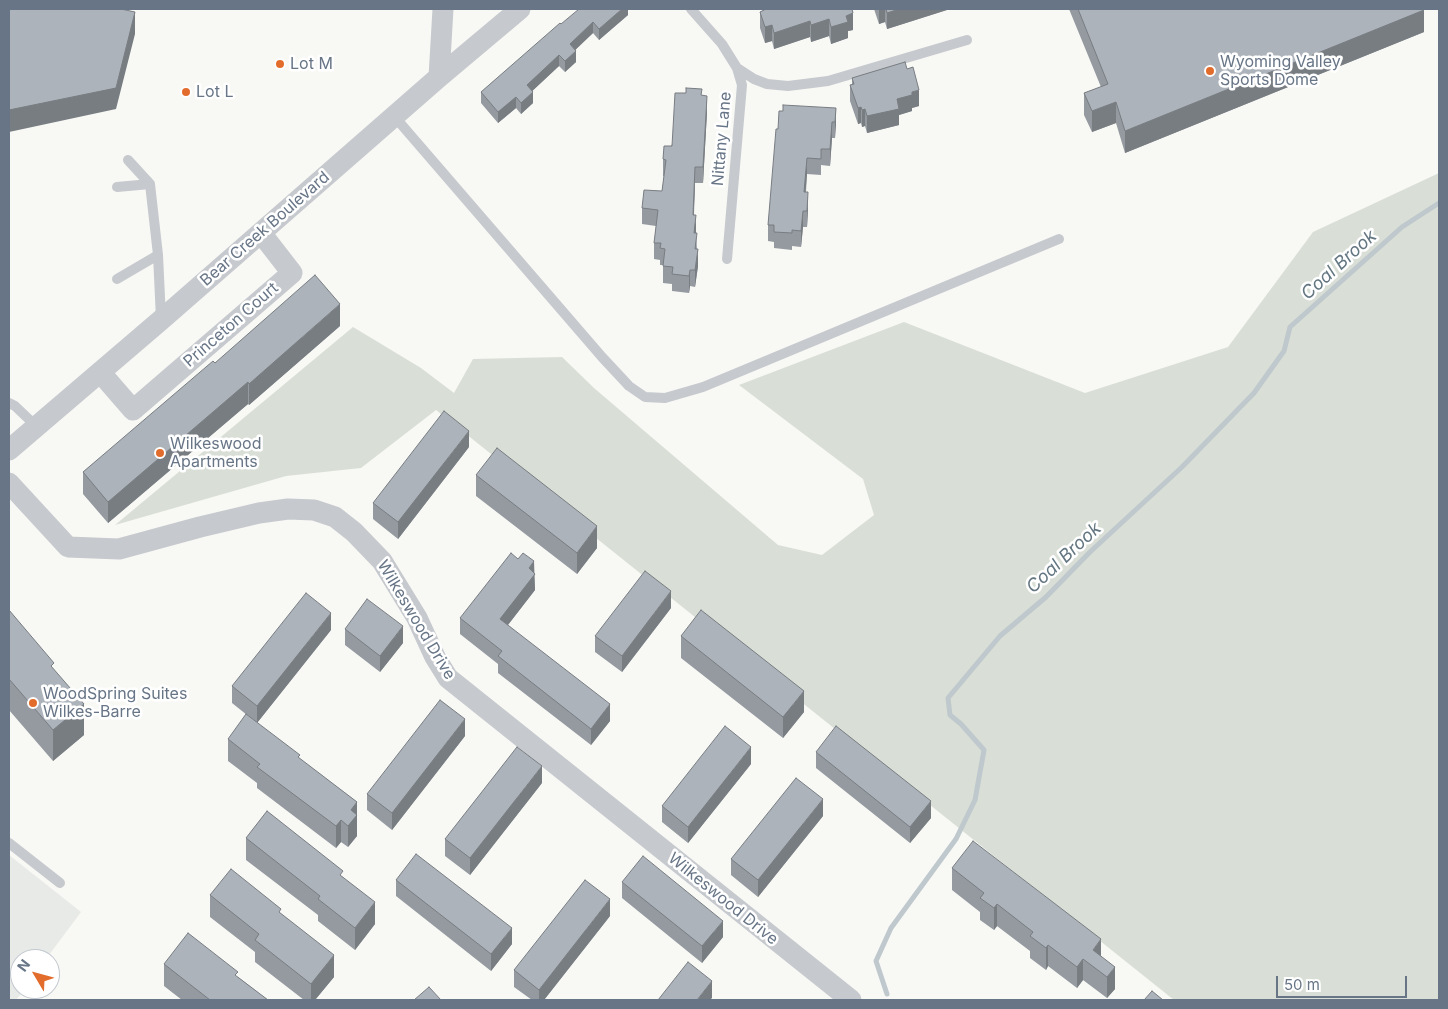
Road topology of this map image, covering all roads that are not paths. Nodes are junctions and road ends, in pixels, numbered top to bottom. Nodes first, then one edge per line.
1 (443, 9) edge
2 (520, 9) edge
3 (691, 9) edge
4 (967, 40) dead end
5 (737, 68) junction
6 (439, 77) junction
7 (394, 116) junction
8 (128, 160) dead end
9 (150, 184) junction
10 (117, 187) dead end
11 (261, 233) junction
12 (1059, 239) dead end
13 (158, 255) junction
14 (726, 259) dead end
15 (117, 279) dead end
16 (162, 320) junction
17 (100, 372) junction
18 (9, 403) edge
19 (36, 426) junction
20 (9, 450) edge
21 (9, 483) edge
22 (9, 843) edge
23 (60, 883) dead end
24 (850, 1000) edge

1 - 6 street
2 - 6 street, Bear Creek Boulevard
3 - 5 lane, Nittany Lane
4 - 5 lane
5 - 14 lane, Nittany Lane
6 - 7 street, Bear Creek Boulevard
7 - 11 street, Bear Creek Boulevard
7 - 12 lane
8 - 9 lane
9 - 10 lane
9 - 13 lane
11 - 16 street, Bear Creek Boulevard
11 - 17 street, Princeton Court
13 - 15 lane
13 - 16 lane
16 - 17 street, Bear Creek Boulevard
17 - 19 street, Bear Creek Boulevard
18 - 19 lane
19 - 20 street, Bear Creek Boulevard
21 - 24 street, Wilkeswood Drive
22 - 23 lane

